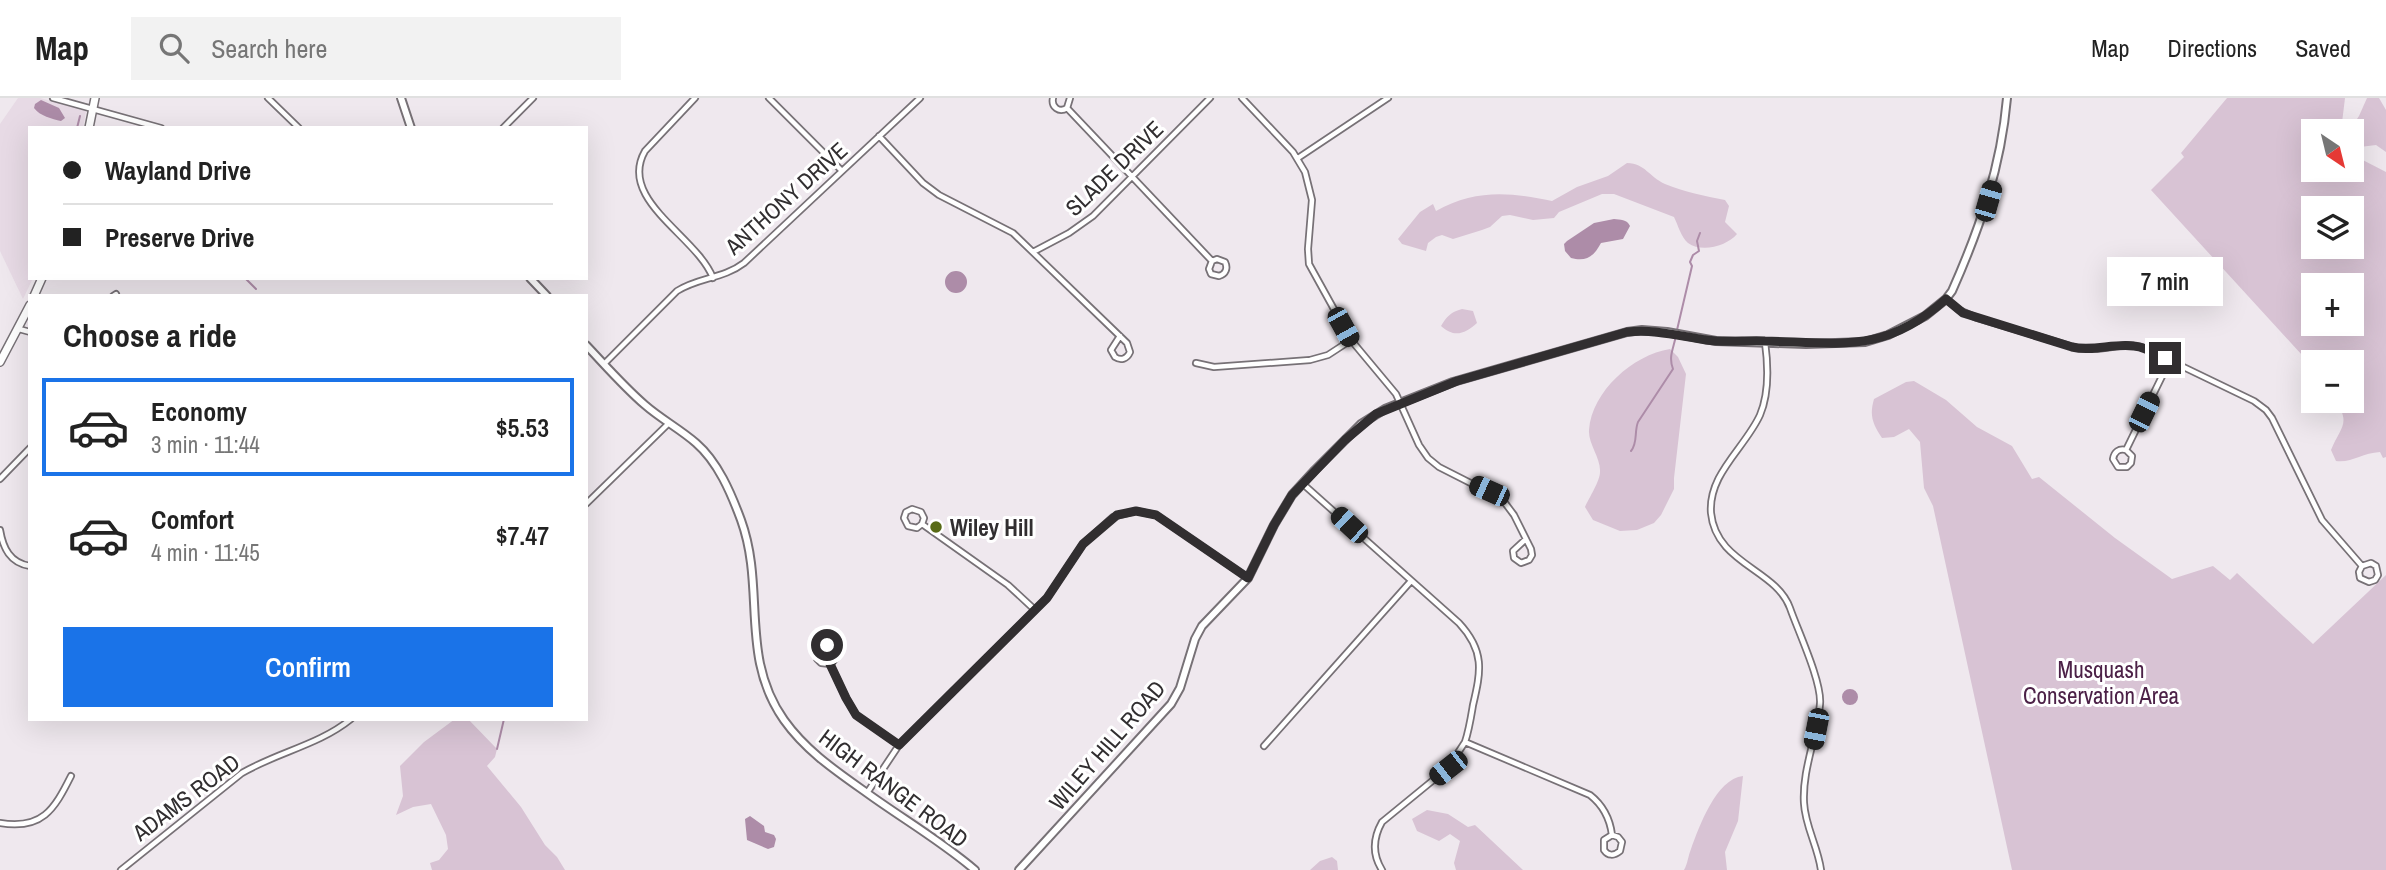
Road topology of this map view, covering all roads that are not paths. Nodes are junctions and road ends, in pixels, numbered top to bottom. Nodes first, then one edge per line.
1 (53, 98) edge
2 (94, 98) edge
3 (268, 98) edge
4 (401, 98) edge
5 (533, 98) edge
6 (695, 98) edge
7 (769, 98) edge
8 (920, 98) edge
9 (1053, 98) edge
10 (1070, 98) edge
11 (1210, 98) edge
12 (1242, 98) edge
13 (1388, 98) edge
14 (2007, 98) edge
15 (93, 108) junction
16 (1067, 108) junction
17 (89, 126) edge
18 (154, 126) edge
19 (297, 126) edge
20 (410, 126) edge
21 (505, 126) edge
22 (879, 136) junction
23 (1298, 158) junction
24 (842, 171) junction
25 (1132, 177) junction
26 (1033, 252) junction
27 (1212, 261) dead end
28 (713, 278) junction
29 (532, 280) edge
30 (545, 294) edge
31 (1946, 299) junction
32 (28, 309) edge
33 (19, 329) junction
34 (28, 331) edge
35 (1120, 336) junction
36 (1351, 341) junction
37 (1765, 341) junction
38 (588, 347) edge
39 (2170, 360) junction
40 (0, 362) edge
41 (1196, 363) dead end
42 (604, 364) junction
43 (1401, 403) junction
44 (669, 423) junction
45 (2126, 450) junction
46 (28, 451) edge
47 (0, 479) edge
48 (1302, 483) junction
49 (588, 501) edge
50 (922, 524) junction
51 (0, 530) edge
52 (1526, 539) junction
53 (28, 566) edge
54 (2362, 566) junction
55 (1248, 578) junction
56 (1411, 581) junction
57 (1035, 610) junction
58 (830, 664) junction
59 (348, 721) edge
60 (1465, 743) junction
61 (899, 745) junction
62 (1264, 746) dead end
63 (71, 776) dead end
64 (867, 793) junction
65 (0, 823) edge
66 (1612, 835) junction
67 (121, 870) edge
68 (975, 870) edge
69 (1019, 870) edge
70 (1382, 870) edge
71 (1821, 870) edge

1 - 15 street
2 - 15 main road
3 - 19 street
4 - 20 street
5 - 21 street
6 - 28 street
7 - 24 street
8 - 22 street, ANTHONY DRIVE
9 - 16 street
10 - 16 street
11 - 25 street, SLADE DRIVE
12 - 23 street
13 - 23 street
14 - 31 street, WILEY HILL ROAD
15 - 17 main road
15 - 18 street
16 - 25 street
22 - 24 street, ANTHONY DRIVE
22 - 26 street
23 - 36 street
24 - 28 street, ANTHONY DRIVE
25 - 26 street, SLADE DRIVE
25 - 27 street
26 - 35 street
28 - 42 street, ANTHONY DRIVE
29 - 30 street
31 - 37 street, WILEY HILL ROAD
31 - 39 street
32 - 33 main road
33 - 34 street
33 - 40 main road
35 - 35 street
36 - 41 street
36 - 43 street
37 - 43 street, WILEY HILL ROAD
37 - 71 street
38 - 42 street, HIGH RANGE ROAD
39 - 45 street
39 - 54 street
42 - 44 street, HIGH RANGE ROAD
43 - 48 street, WILEY HILL ROAD
43 - 52 street
44 - 49 street
44 - 64 street, HIGH RANGE ROAD
45 - 45 street
46 - 47 street
48 - 55 street, WILEY HILL ROAD
48 - 56 street
50 - 50 street
50 - 57 street
51 - 53 street
52 - 52 street
54 - 54 street
55 - 57 street
55 - 69 street, WILEY HILL ROAD
56 - 60 street
56 - 62 street
57 - 61 street
58 - 58 street
58 - 61 street
59 - 67 street, ADAMS ROAD
60 - 66 street
60 - 70 street
61 - 64 street
63 - 65 street
64 - 68 street, HIGH RANGE ROAD
66 - 66 street

